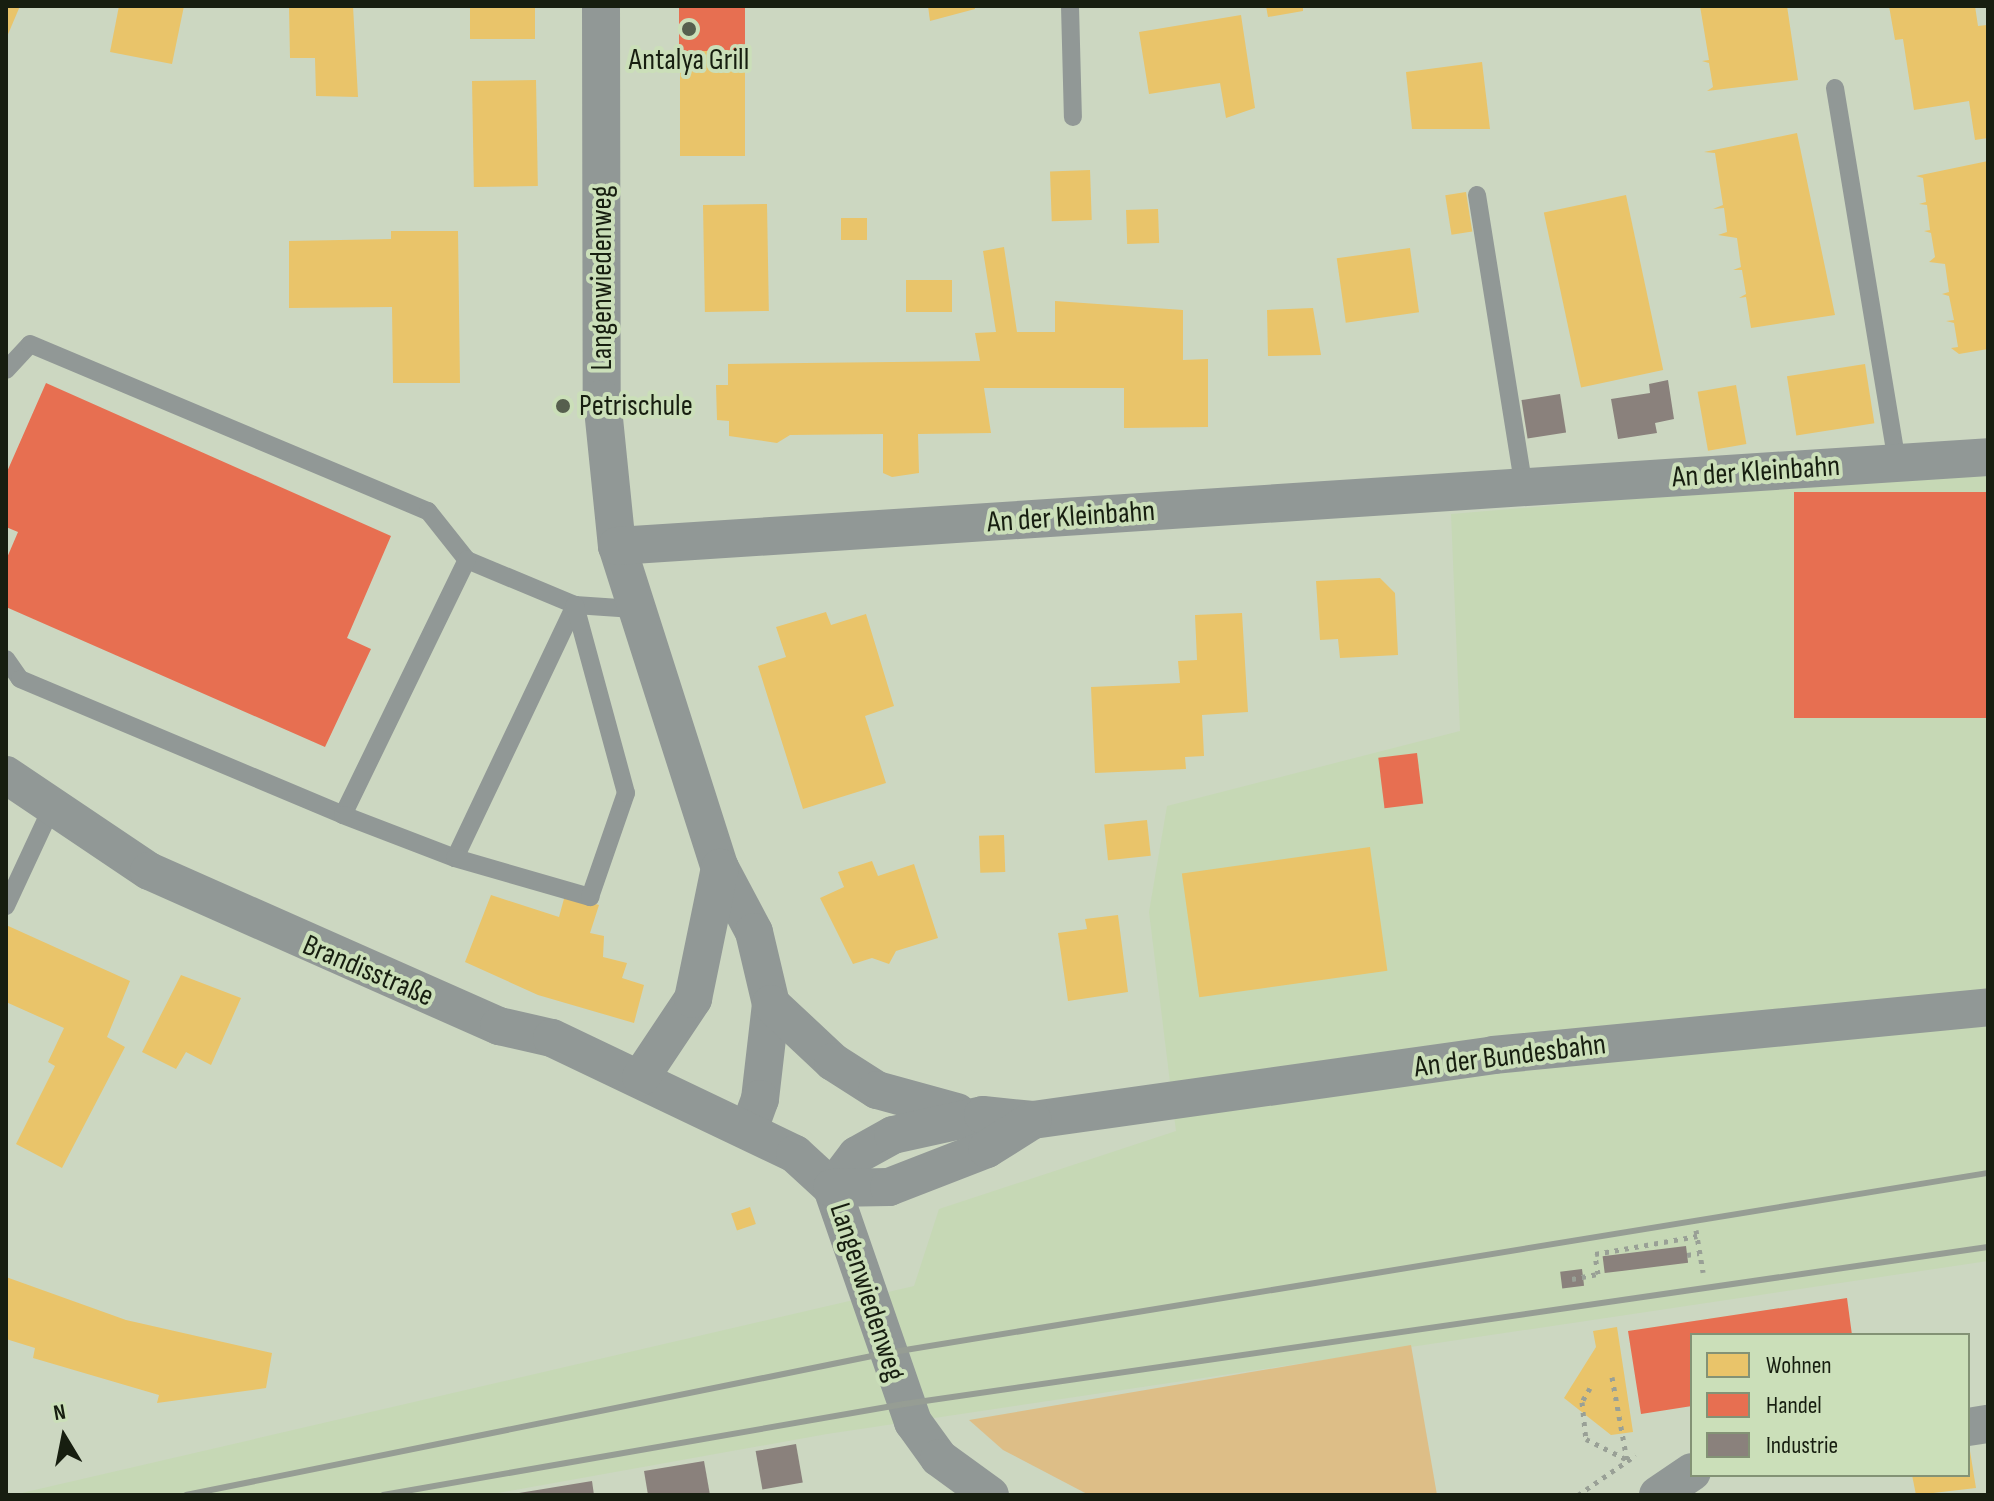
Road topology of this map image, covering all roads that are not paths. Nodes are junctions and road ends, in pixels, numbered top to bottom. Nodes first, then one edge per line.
1 (601, 6) edge
2 (1070, 6) edge
3 (1835, 88) dead end
4 (1073, 117) dead end
5 (1477, 195) dead end
6 (6, 370) edge
7 (1988, 457) edge
8 (1897, 463) junction
9 (1524, 487) junction
10 (617, 546) junction
11 (467, 560) junction
12 (575, 605) junction
13 (634, 609) junction
14 (6, 659) edge
15 (6, 775) edge
16 (51, 809) junction
17 (343, 815) junction
18 (455, 858) junction
19 (720, 868) junction
20 (6, 906) edge
21 (771, 1004) junction
22 (1988, 1007) edge
23 (641, 1077) junction
24 (983, 1115) junction
25 (1033, 1120) junction
26 (749, 1129) junction
27 (832, 1188) junction
28 (1690, 1473) edge
29 (990, 1495) edge
30 (1658, 1495) edge

1 - 10 street, Langenwiedenweg
2 - 4 lane
3 - 8 lane
5 - 9 lane
6 - 11 lane
7 - 8 street, An der Kleinbahn
8 - 9 street, An der Kleinbahn
9 - 10 street, An der Kleinbahn
10 - 13 street, Langenwiedenweg
11 - 12 lane
11 - 17 lane
12 - 13 lane
12 - 18 lane
12 - 18 lane
13 - 19 street, Langenwiedenweg
14 - 17 lane
15 - 16 street, Brandisstraße
16 - 20 lane
16 - 23 street, Brandisstraße
17 - 18 lane
19 - 21 street, Langenwiedenweg
19 - 23 street
21 - 24 street
21 - 26 street, Langenwiedenweg
22 - 25 street, An der Bundesbahn
23 - 26 street, Brandisstraße
24 - 25 street, An der Bundesbahn
24 - 27 street, An der Bundesbahn
25 - 27 street, An der Bundesbahn
26 - 27 street, Langenwiedenweg
27 - 29 street, Langenwiedenweg
28 - 30 street

